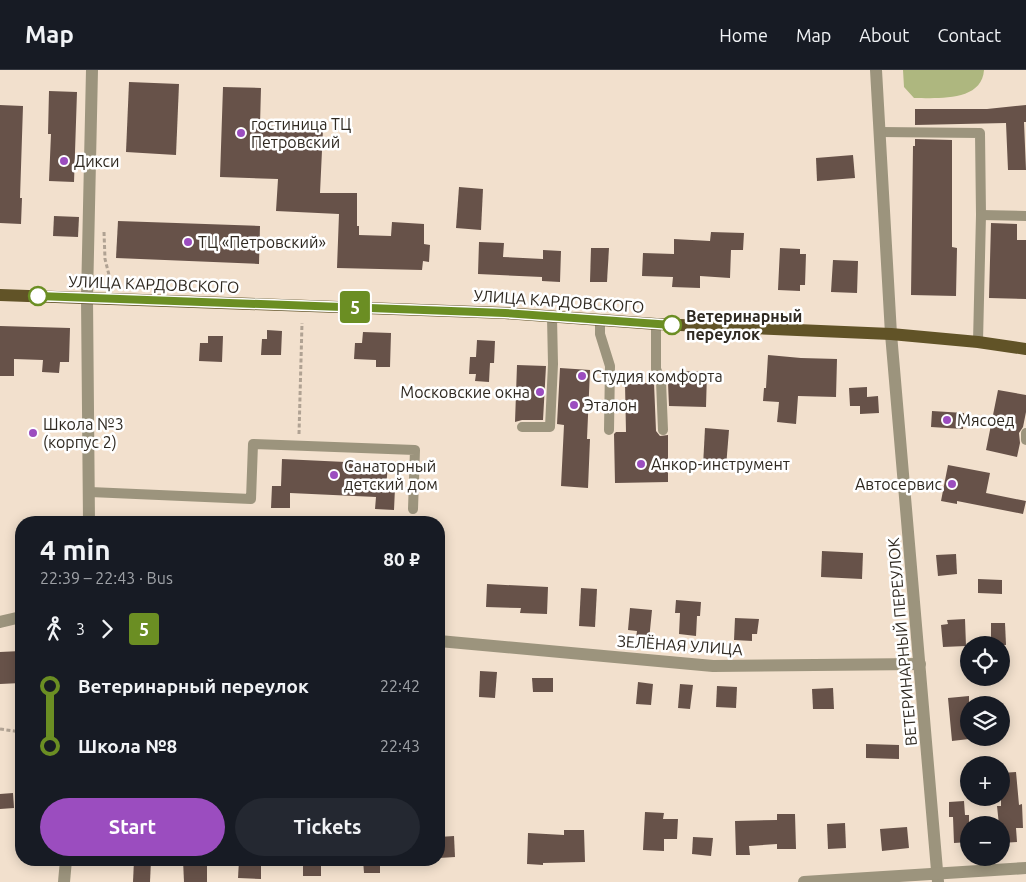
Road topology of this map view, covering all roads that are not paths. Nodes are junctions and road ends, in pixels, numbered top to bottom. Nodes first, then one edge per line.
1 (92, 70) edge
2 (876, 70) edge
3 (880, 132) junction
4 (981, 215) junction
5 (1026, 216) edge
6 (0, 295) edge
7 (87, 298) junction
8 (552, 317) junction
9 (600, 320) junction
10 (656, 324) junction
11 (891, 334) junction
12 (978, 342) junction
13 (1026, 349) edge
14 (522, 427) dead end
15 (609, 430) dead end
16 (663, 430) dead end
17 (1026, 433) edge
18 (1026, 440) edge
19 (90, 492) junction
20 (413, 510) dead end
21 (89, 516) edge
22 (15, 618) edge
23 (0, 622) edge
24 (445, 642) edge
25 (920, 664) junction
26 (65, 866) edge
27 (1026, 868) edge
28 (938, 878) edge
29 (64, 882) edge
30 (804, 882) edge

1 - 7 street
2 - 3 street, ВЕТЕРИНАРНЫЙ ПЕРЕУЛОК
3 - 4 lane
3 - 11 street, ВЕТЕРИНАРНЫЙ ПЕРЕУЛОК
4 - 5 lane
4 - 12 lane
6 - 7 main road, УЛИЦА КАРДОВСКОГО
7 - 8 main road, УЛИЦА КАРДОВСКОГО
7 - 19 street
8 - 9 main road, УЛИЦА КАРДОВСКОГО
8 - 14 lane
9 - 10 main road, УЛИЦА КАРДОВСКОГО
9 - 15 lane
10 - 11 main road, УЛИЦА КАРДОВСКОГО
10 - 16 lane
11 - 12 main road, УЛИЦА КАРДОВСКОГО
11 - 25 street, ВЕТЕРИНАРНЫЙ ПЕРЕУЛОК
12 - 13 main road, УЛИЦА КАРДОВСКОГО
17 - 18 lane
19 - 20 lane
19 - 21 street
22 - 23 street
24 - 25 street, ЗЕЛЁНАЯ УЛИЦА
25 - 28 street, ВЕТЕРИНАРНЫЙ ПЕРЕУЛОК
26 - 29 street
27 - 28 street
28 - 30 street

